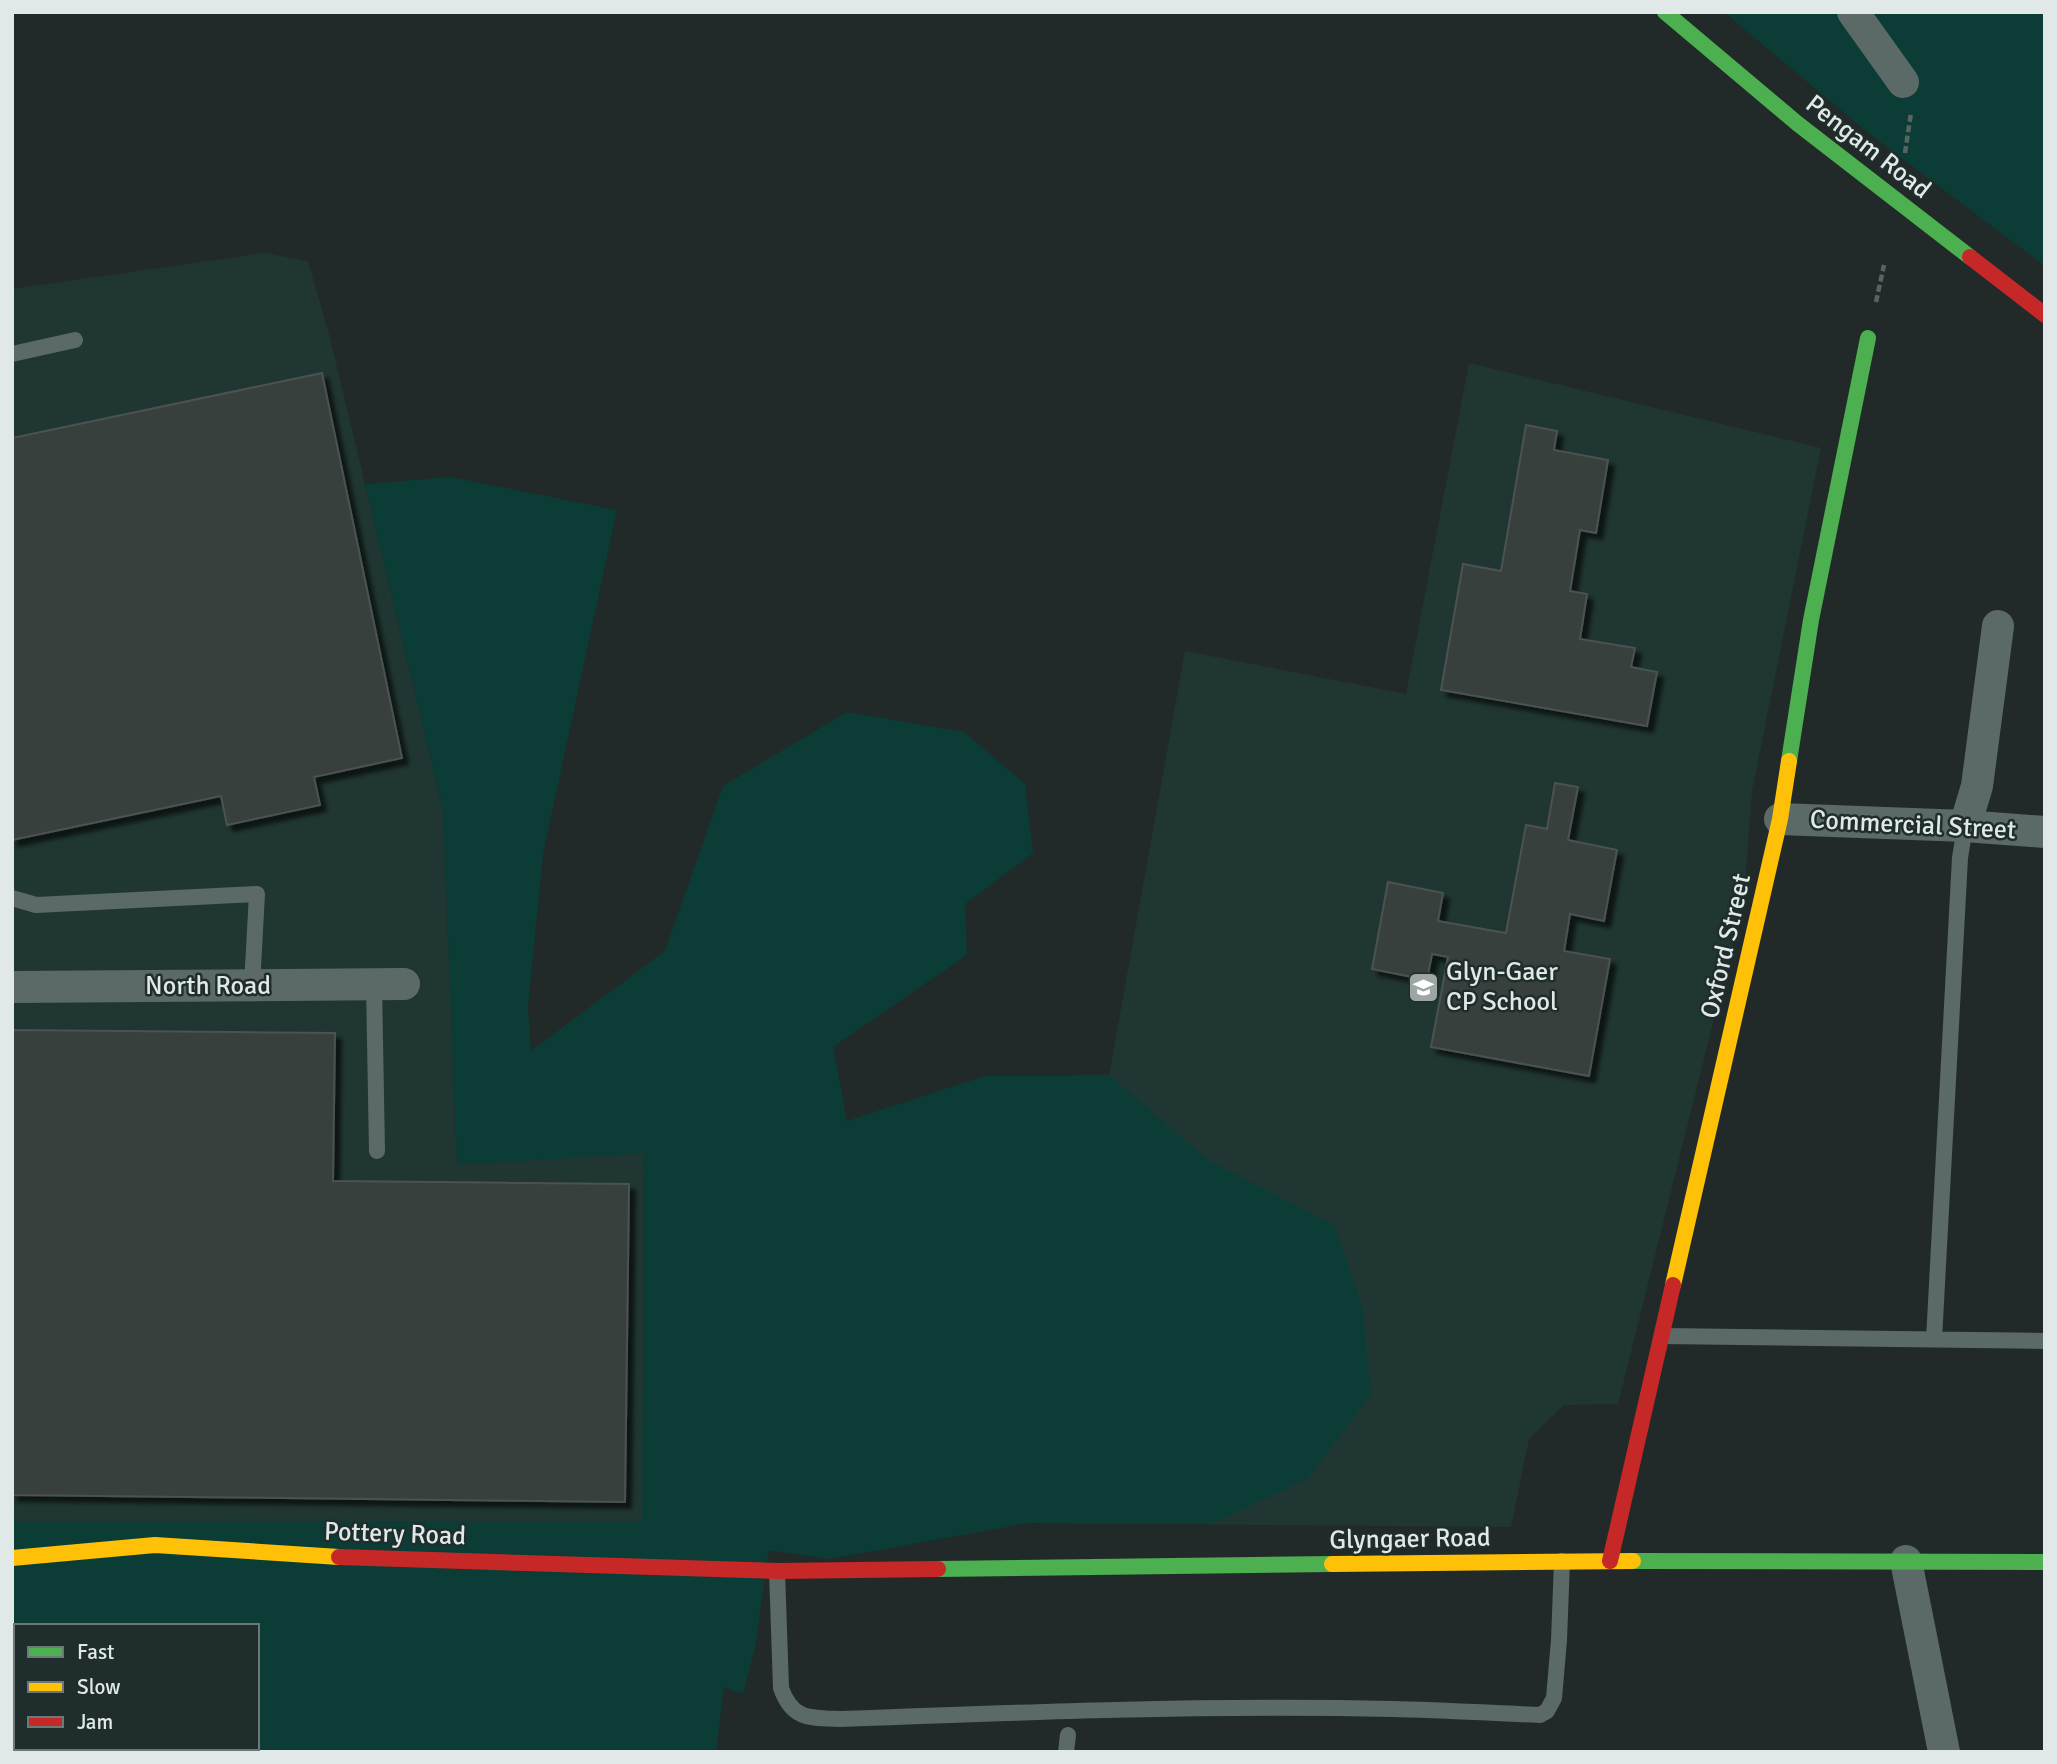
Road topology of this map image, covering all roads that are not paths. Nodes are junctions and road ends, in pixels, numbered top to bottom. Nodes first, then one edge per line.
1 (1665, 12) edge
2 (1853, 12) edge
3 (1903, 82) dead end
4 (2045, 315) edge
5 (1868, 338) dead end
6 (75, 340) dead end
7 (12, 354) edge
8 (1998, 626) dead end
9 (1780, 819) junction
10 (1965, 825) junction
11 (2045, 832) edge
12 (12, 898) edge
13 (252, 985) junction
14 (389, 985) joint
15 (12, 987) edge
16 (377, 1151) dead end
17 (1662, 1336) junction
18 (1934, 1339) junction
19 (2045, 1341) edge
20 (12, 1558) edge
21 (1562, 1561) junction
22 (1610, 1561) junction
23 (1906, 1561) junction
24 (2045, 1562) edge
25 (777, 1570) junction
26 (1944, 1752) edge

1 - 4 street, Pengam Road
2 - 3 street
5 - 9 street, Oxford Street
6 - 7 lane
8 - 10 street
9 - 10 street, Commercial Street
9 - 17 street, Oxford Street
10 - 11 street, Commercial Street
10 - 18 lane
12 - 13 lane
13 - 14 street, North Road
13 - 15 street, North Road
14 - 16 lane
17 - 18 lane
17 - 22 street, Oxford Street
18 - 19 lane
20 - 25 street, Pottery Road
21 - 22 street, Glyngaer Road
21 - 25 street, Glyngaer Road
21 - 25 lane
22 - 23 street, Glyngaer Road
23 - 24 street, Glyngaer Road
23 - 26 street

